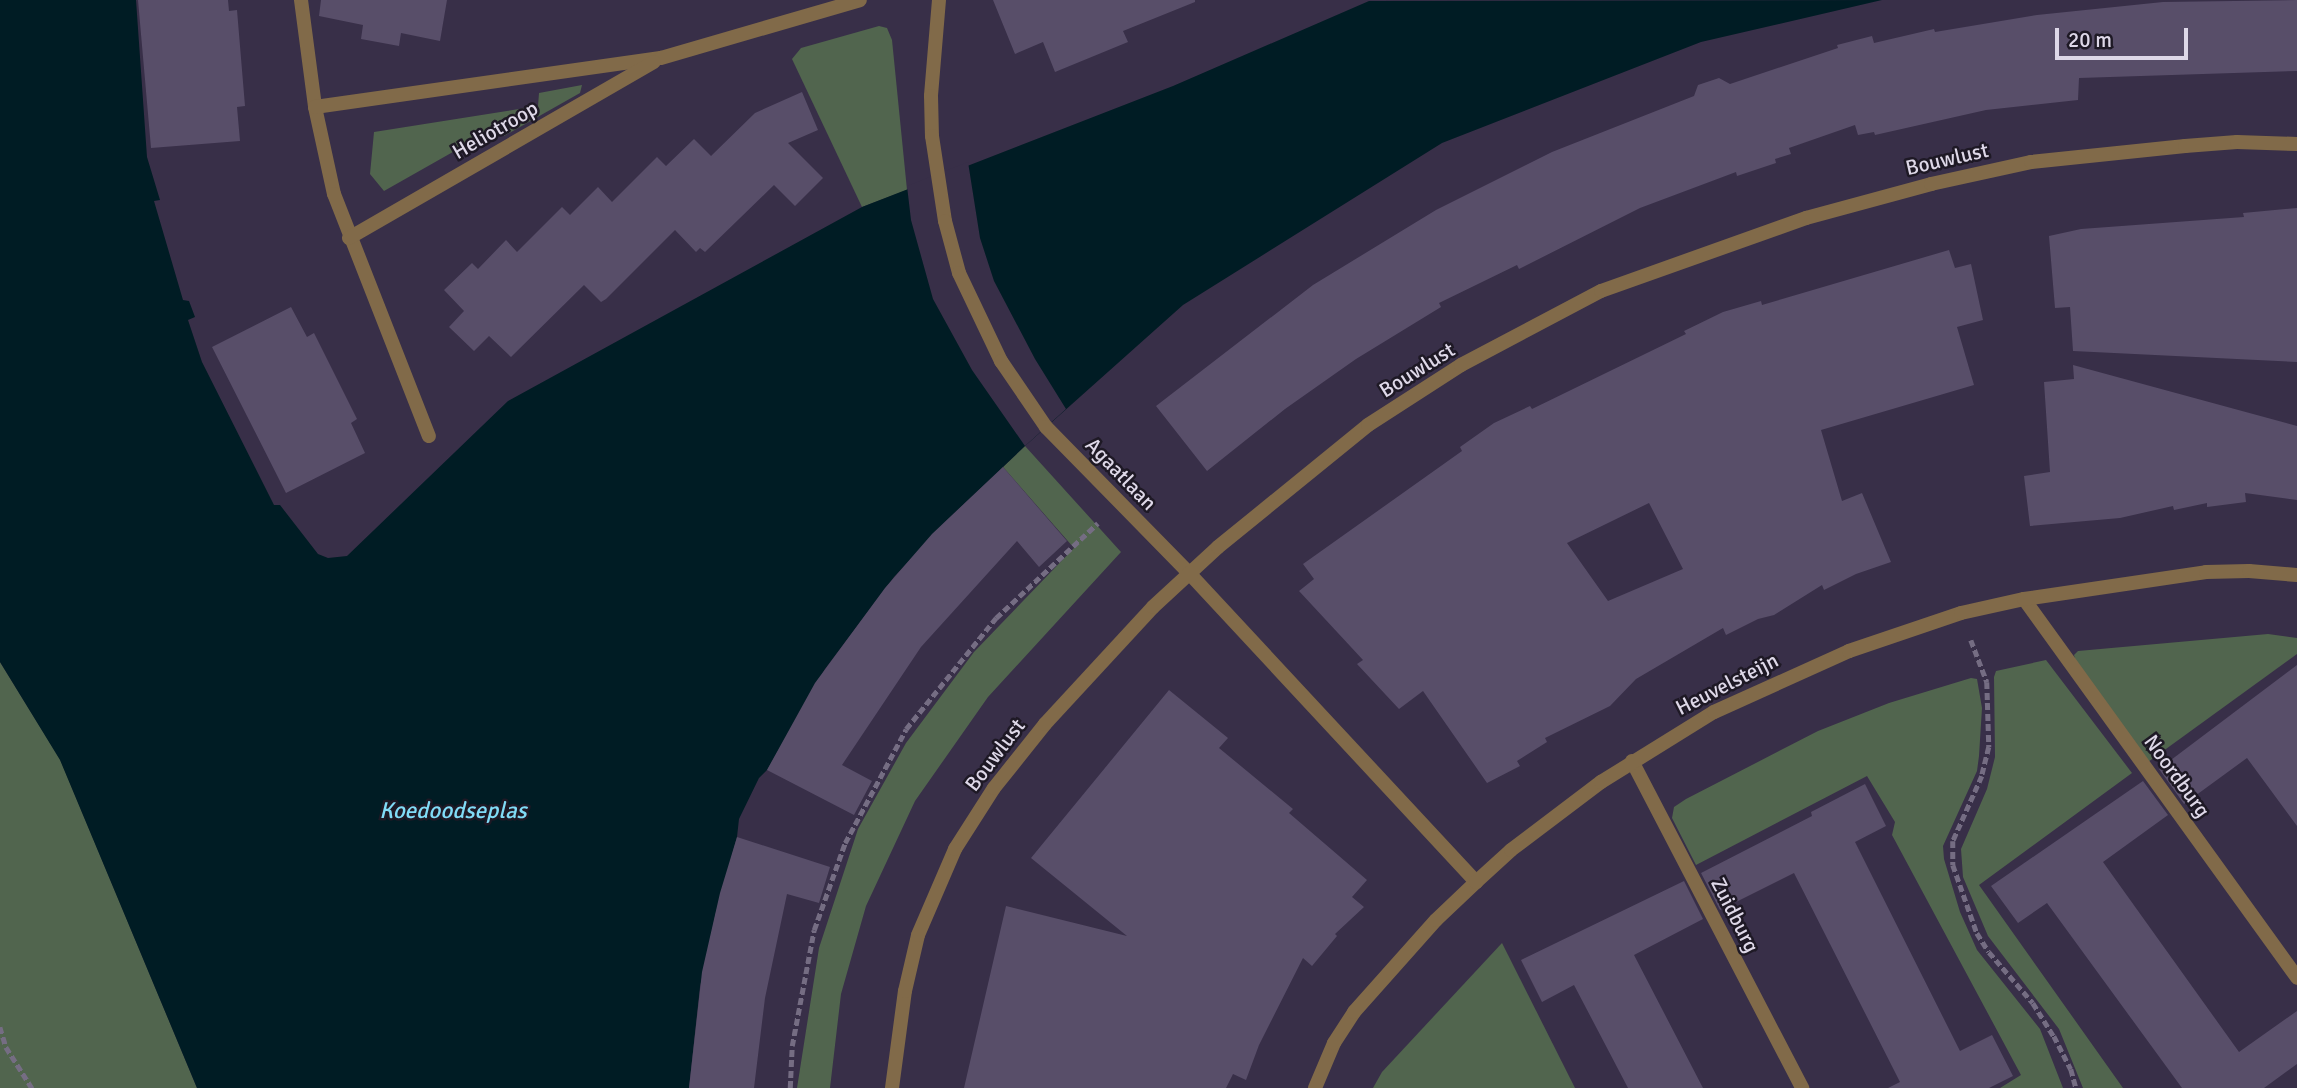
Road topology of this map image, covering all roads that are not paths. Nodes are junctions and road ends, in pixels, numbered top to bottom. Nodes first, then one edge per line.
1 (301, 0) edge
2 (860, 0) edge
3 (939, 0) edge
4 (661, 58) junction
5 (315, 107) junction
6 (2297, 144) edge
7 (349, 238) junction
8 (429, 436) dead end
9 (1189, 573) junction
10 (2297, 575) edge
11 (2024, 599) junction
12 (1632, 761) junction
13 (1476, 882) junction
14 (2297, 978) edge
15 (892, 1088) edge
16 (1315, 1088) edge
17 (1802, 1088) edge

1 - 5 street
2 - 4 street, Heliotroop
3 - 9 street, Agaatlaan
4 - 5 street, Heliotroop
4 - 7 street, Heliotroop
5 - 7 street
6 - 9 street, Bouwlust
7 - 8 street
9 - 13 street, Agaatlaan
9 - 15 street, Bouwlust
10 - 11 street, Heuvelsteijn
11 - 12 street, Heuvelsteijn
11 - 14 street, Noordburg
12 - 13 street, Heuvelsteijn
12 - 17 street, Zuidburg
13 - 16 street, Heuvelsteijn

